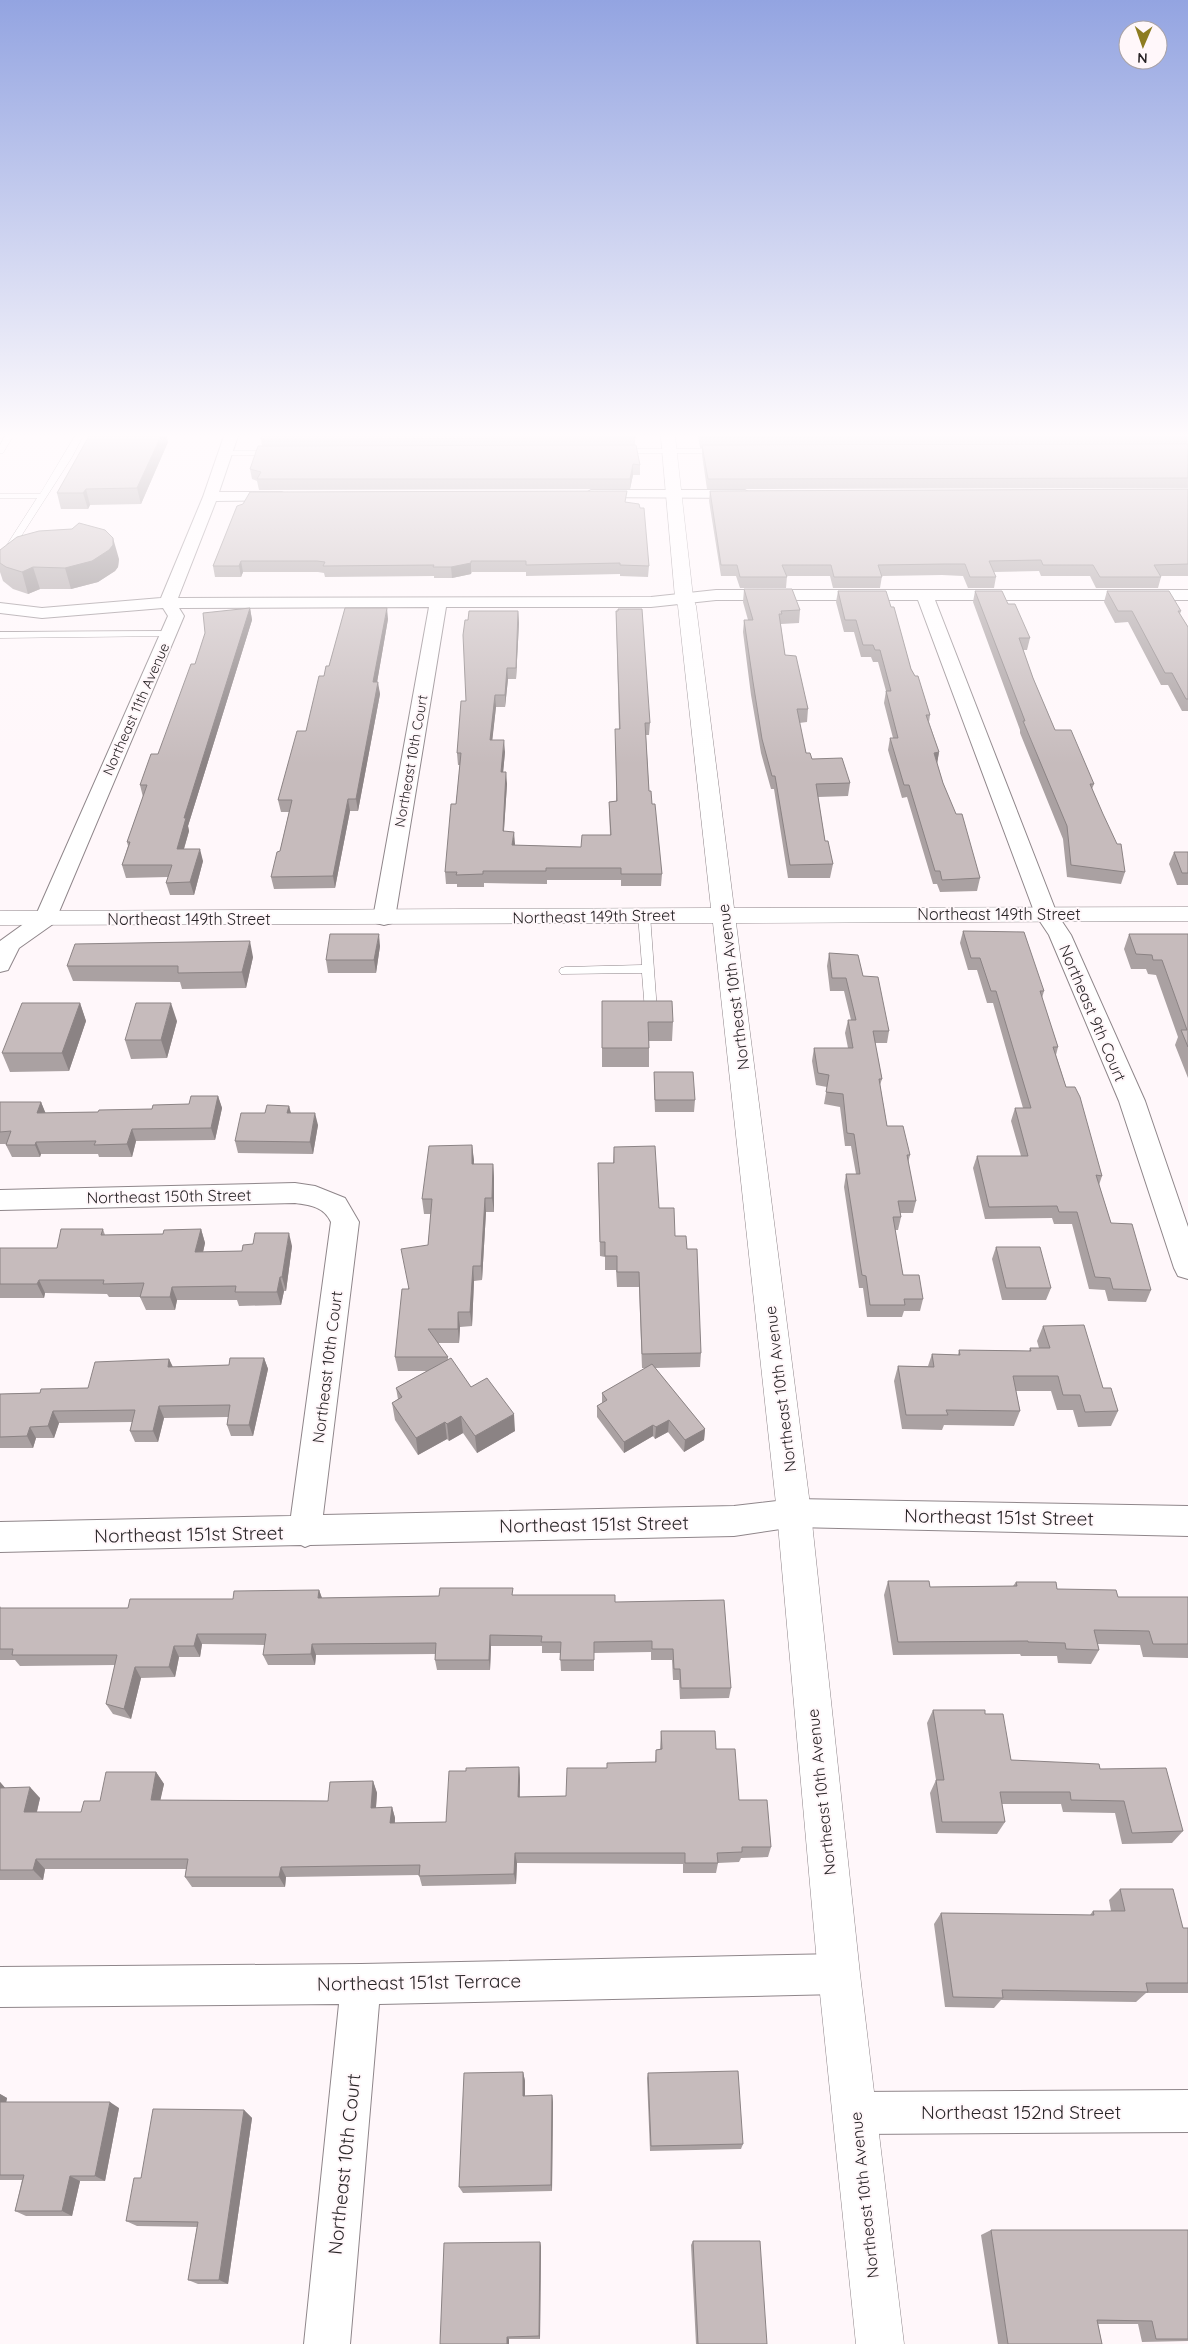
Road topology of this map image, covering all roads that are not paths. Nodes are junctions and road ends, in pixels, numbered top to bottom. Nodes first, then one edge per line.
1 (11, 545) edge
2 (191, 545) edge
3 (678, 545) edge
4 (0, 553) edge
5 (924, 594) junction
6 (1188, 595) edge
7 (684, 597) junction
8 (168, 603) junction
9 (438, 604) junction
10 (0, 608) edge
11 (169, 633) junction
12 (0, 635) edge
13 (724, 914) junction
14 (1046, 914) junction
15 (1188, 914) edge
16 (644, 915) junction
17 (0, 918) edge
18 (384, 918) junction
19 (45, 919) junction
20 (0, 965) edge
21 (648, 969) junction
22 (565, 971) dead end
23 (651, 1011) edge
24 (0, 1200) edge
25 (336, 1204) joint
26 (1188, 1268) edge
27 (794, 1513) junction
28 (1188, 1521) edge
29 (305, 1532) junction
30 (0, 1537) edge
31 (839, 1974) junction
32 (361, 1984) junction
33 (0, 1987) edge
34 (1188, 2111) edge
35 (855, 2113) junction
36 (327, 2344) edge
37 (880, 2344) edge

1 - 4 lane
2 - 8 street
3 - 7 street, Northeast 10th Avenue
5 - 6 street
5 - 7 street
5 - 14 street, Northeast 9th Court
7 - 9 street
7 - 13 street, Northeast 10th Avenue
8 - 9 street
8 - 10 street
8 - 11 street, Northeast 11th Avenue
9 - 18 street, Northeast 10th Court
11 - 12 lane
11 - 19 street, Northeast 11th Avenue
13 - 14 street, Northeast 149th Street
13 - 16 street, Northeast 149th Street
13 - 27 street, Northeast 10th Avenue
14 - 15 street, Northeast 149th Street
14 - 26 street, Northeast 9th Court
16 - 18 street, Northeast 149th Street
16 - 21 lane
17 - 19 street, Northeast 149th Street
18 - 19 street, Northeast 149th Street
19 - 20 street
21 - 22 lane
21 - 23 lane
24 - 25 street, Northeast 150th Street
25 - 29 street, Northeast 10th Court
27 - 28 street, Northeast 151st Street
27 - 29 street, Northeast 151st Street
27 - 31 street, Northeast 10th Avenue
29 - 30 street, Northeast 151st Street
31 - 32 street, Northeast 151st Terrace
31 - 35 street, Northeast 10th Avenue
32 - 33 street, Northeast 151st Terrace
32 - 36 street, Northeast 10th Court
34 - 35 street, Northeast 152nd Street
35 - 37 street, Northeast 10th Avenue

